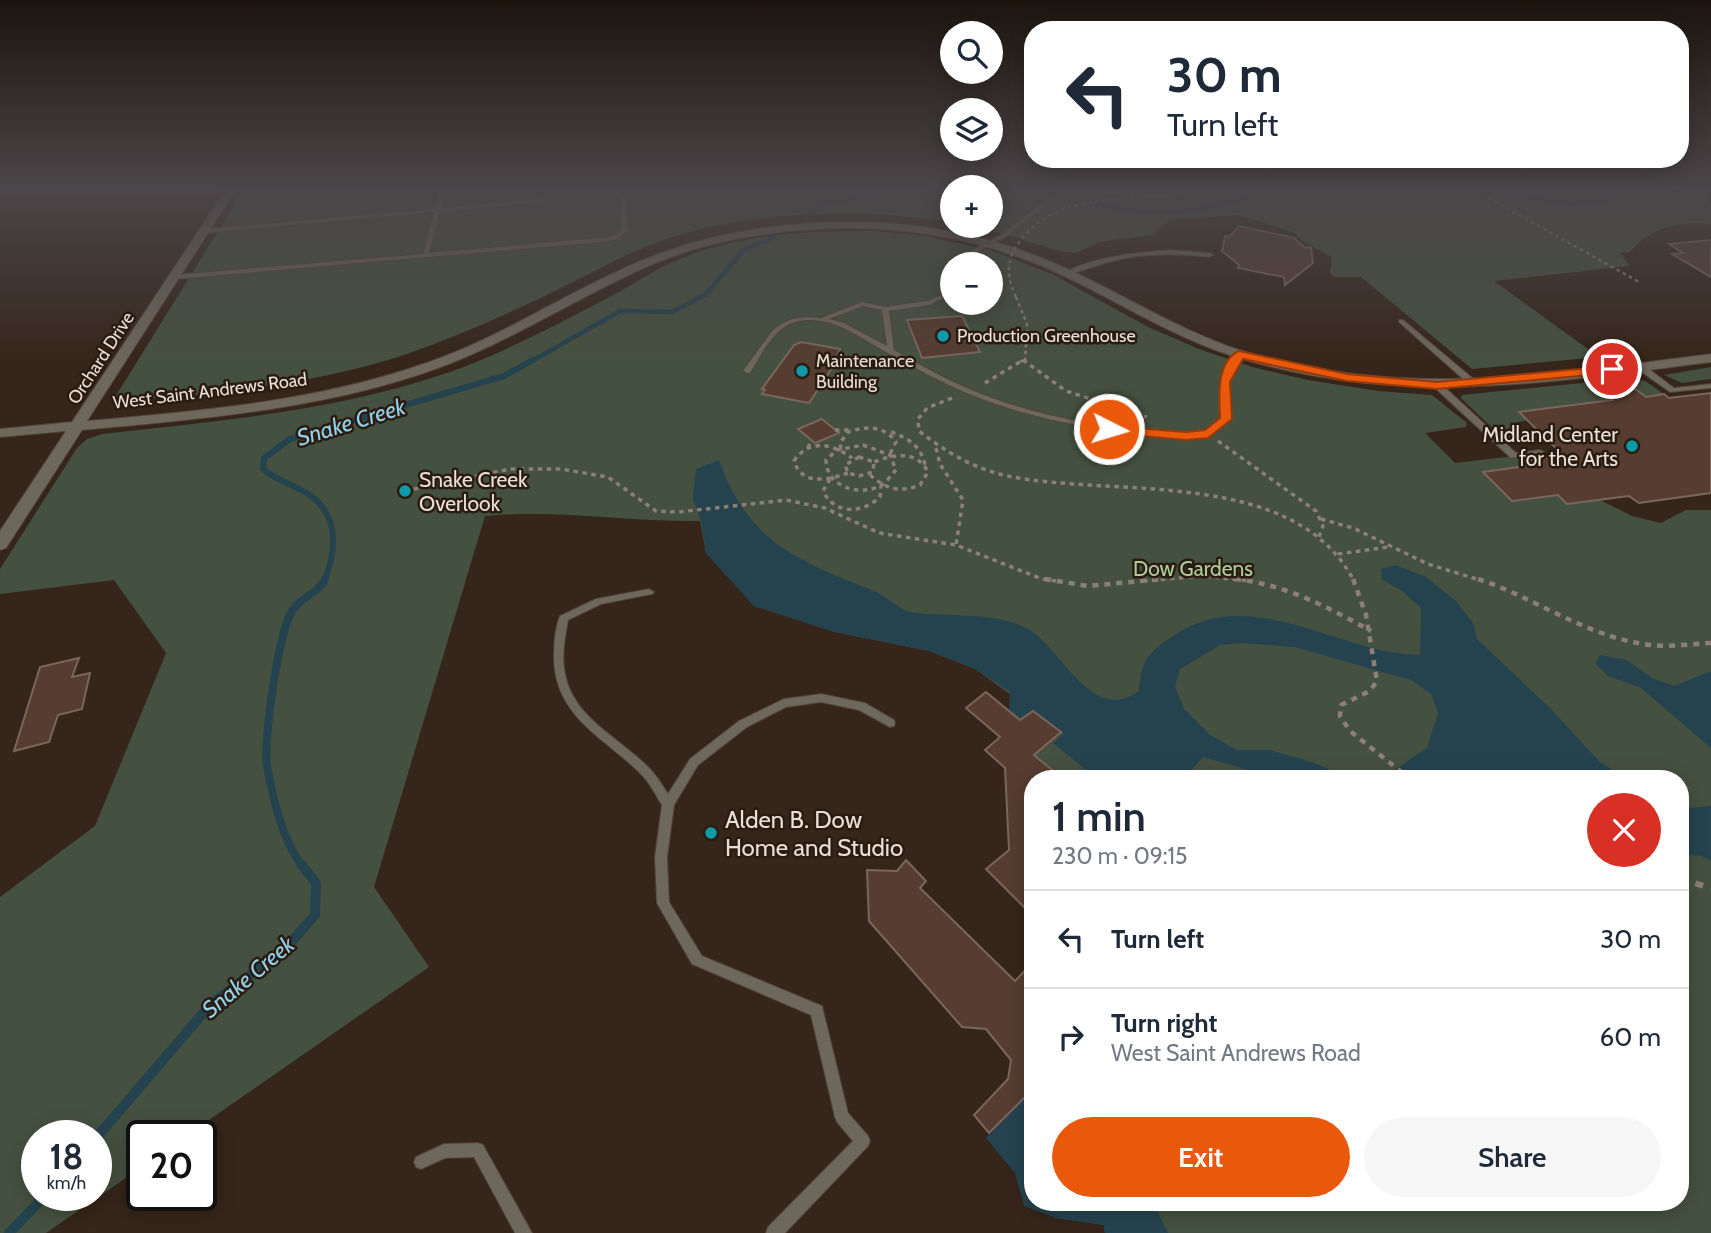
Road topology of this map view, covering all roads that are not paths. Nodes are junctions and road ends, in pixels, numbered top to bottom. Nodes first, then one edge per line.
1 (193, 249) edge
2 (427, 249) edge
3 (513, 249) edge
4 (695, 249) edge
5 (1002, 249) edge
6 (1210, 255) dead end
7 (425, 256) junction
8 (1067, 274) junction
9 (174, 277) junction
10 (940, 298) edge
11 (885, 309) junction
12 (824, 319) junction
13 (1401, 321) dead end
14 (891, 350) junction
15 (1239, 354) junction
16 (1711, 358) edge
17 (1639, 366) junction
18 (747, 371) dead end
19 (1474, 384) junction
20 (1437, 385) junction
21 (1711, 386) edge
22 (78, 425) junction
23 (0, 433) edge
24 (1540, 452) dead end
25 (0, 544) edge
26 (649, 592) dead end
27 (890, 723) dead end
28 (668, 804) junction
29 (421, 1162) dead end
30 (524, 1233) edge
31 (774, 1233) edge

1 - 9 street, Orchard Drive
2 - 7 lane
3 - 7 lane
4 - 22 street, West Saint Andrews Road
5 - 8 street, West Saint Andrews Road
6 - 8 lane
7 - 9 lane
8 - 15 street, West Saint Andrews Road
9 - 22 street, Orchard Drive
10 - 11 lane
11 - 12 lane
11 - 14 lane
12 - 14 lane
12 - 18 lane
13 - 19 lane
14 - 15 lane
15 - 20 street, West Saint Andrews Road
16 - 17 street, West Saint Andrews Road
17 - 19 street, West Saint Andrews Road
17 - 21 lane
19 - 20 street, West Saint Andrews Road
20 - 24 lane
22 - 23 street, West Saint Andrews Road
22 - 25 street, Orchard Drive
26 - 28 lane
27 - 28 lane
28 - 31 lane
29 - 30 lane

